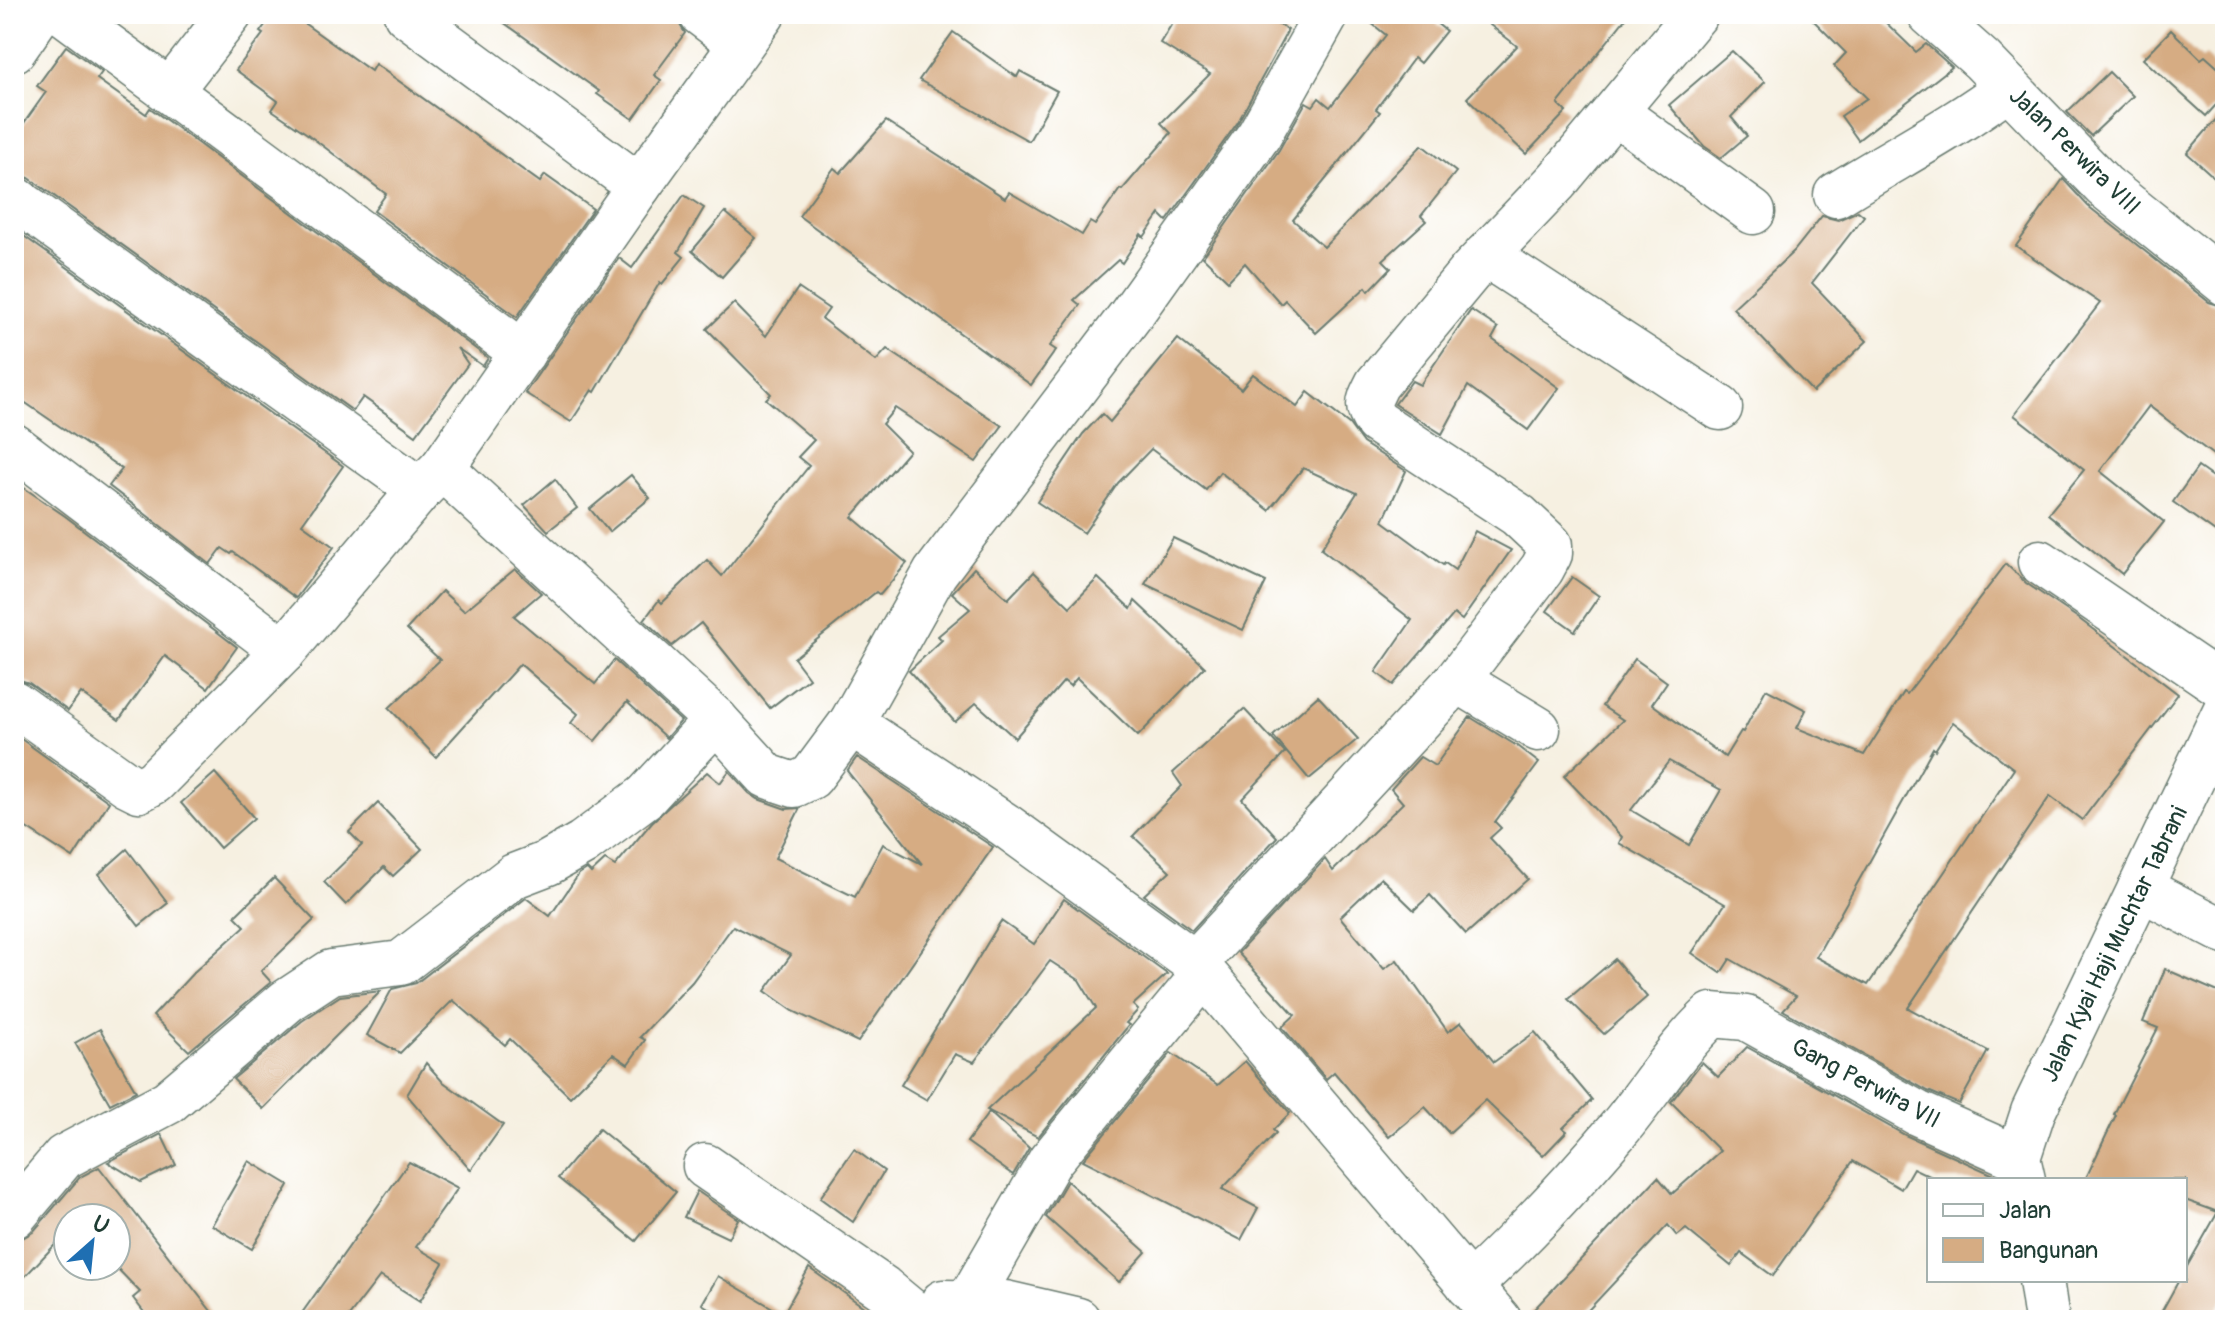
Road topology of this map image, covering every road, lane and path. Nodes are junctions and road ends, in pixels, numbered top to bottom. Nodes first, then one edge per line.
1 (39, 14) edge
2 (65, 14) edge
3 (230, 14) edge
4 (406, 14) edge
5 (701, 14) edge
6 (1327, 14) edge
7 (1696, 14) edge
8 (1930, 14) edge
9 (752, 29) edge
10 (14, 50) edge
11 (2008, 87) junction
12 (170, 91) junction
13 (1615, 112) junction
14 (639, 186) junction
15 (1836, 195) dead end
16 (14, 198) edge
17 (1753, 212) dead end
18 (1486, 255) junction
19 (2225, 283) edge
20 (523, 353) junction
21 (1720, 408) dead end
22 (14, 446) edge
23 (431, 479) junction
24 (2040, 562) dead end
25 (284, 651) junction
26 (1457, 680) junction
27 (2225, 688) edge
28 (14, 703) edge
29 (2225, 711) edge
30 (716, 720) junction
31 (851, 723) junction
32 (1538, 729) dead end
33 (2140, 888) junction
34 (2225, 932) edge
35 (1200, 968) junction
36 (705, 1166) dead end
37 (2020, 1169) edge
38 (14, 1216) edge
39 (2041, 1282) edge
40 (1469, 1286) junction
41 (969, 1301) junction
42 (910, 1316) edge
43 (1078, 1320) edge
44 (1499, 1320) edge
45 (2047, 1320) edge

1 - 10 street
2 - 12 street
3 - 12 street
4 - 14 street
5 - 9 street
6 - 31 street
7 - 13 street
8 - 11 street, Jalan Perwira VIII
9 - 14 street
11 - 15 street
11 - 19 street, Jalan Perwira VIII
12 - 20 street
13 - 17 street
13 - 18 street
14 - 20 street
16 - 23 street
18 - 21 street
18 - 26 street
20 - 23 street
22 - 25 street
23 - 25 street
23 - 30 street
24 - 27 street
25 - 28 street
26 - 32 street
26 - 35 street
29 - 33 street, Jalan Kyai Haji Muchtar Tabrani
30 - 31 street
30 - 38 street
31 - 35 street
33 - 34 street
33 - 37 street, Jalan Kyai Haji Muchtar Tabrani
35 - 40 street
35 - 41 street
36 - 42 street
37 - 40 street, Gang Perwira VII
39 - 45 street
40 - 44 street
41 - 42 street
41 - 43 street

